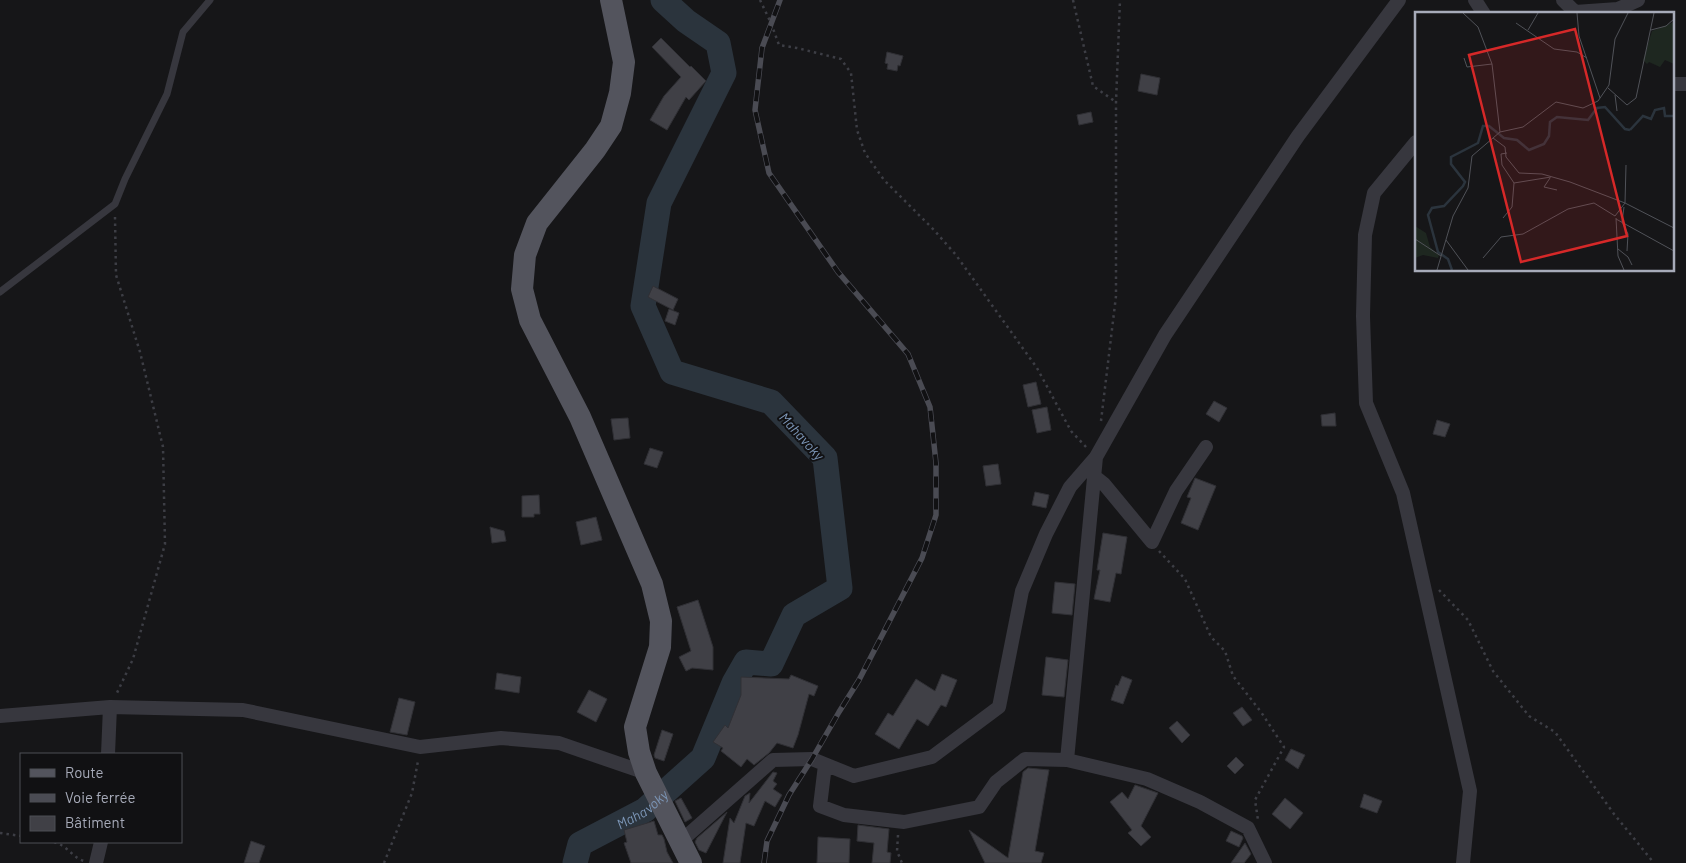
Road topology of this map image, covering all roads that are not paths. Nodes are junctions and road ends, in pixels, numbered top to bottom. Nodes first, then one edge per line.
1 (210, 0) edge
2 (611, 0) edge
3 (1399, 0) edge
4 (1475, 0) edge
5 (1563, 0) edge
6 (1586, 0) edge
7 (1638, 0) edge
8 (1483, 12) edge
9 (1573, 12) edge
10 (1575, 12) edge
11 (1585, 12) edge
12 (1415, 143) edge
13 (0, 292) edge
14 (1206, 447) dead end
15 (1096, 457) junction
16 (1094, 476) junction
17 (110, 708) junction
18 (0, 716) edge
19 (108, 753) edge
20 (1067, 760) junction
21 (825, 764) junction
22 (646, 773) junction
23 (676, 832) junction
24 (100, 843) edge
25 (96, 863) edge
26 (691, 863) edge
27 (1265, 863) edge
28 (1463, 863) edge

1 - 13 lane
2 - 22 main road
3 - 15 street
4 - 8 street
5 - 9 street
6 - 10 street
7 - 11 street
12 - 28 street
14 - 16 street
15 - 16 street
15 - 21 street
16 - 20 street
17 - 18 street
17 - 19 street
17 - 22 street
20 - 21 street
20 - 27 street
21 - 23 street
22 - 23 main road
23 - 26 main road
24 - 25 street

